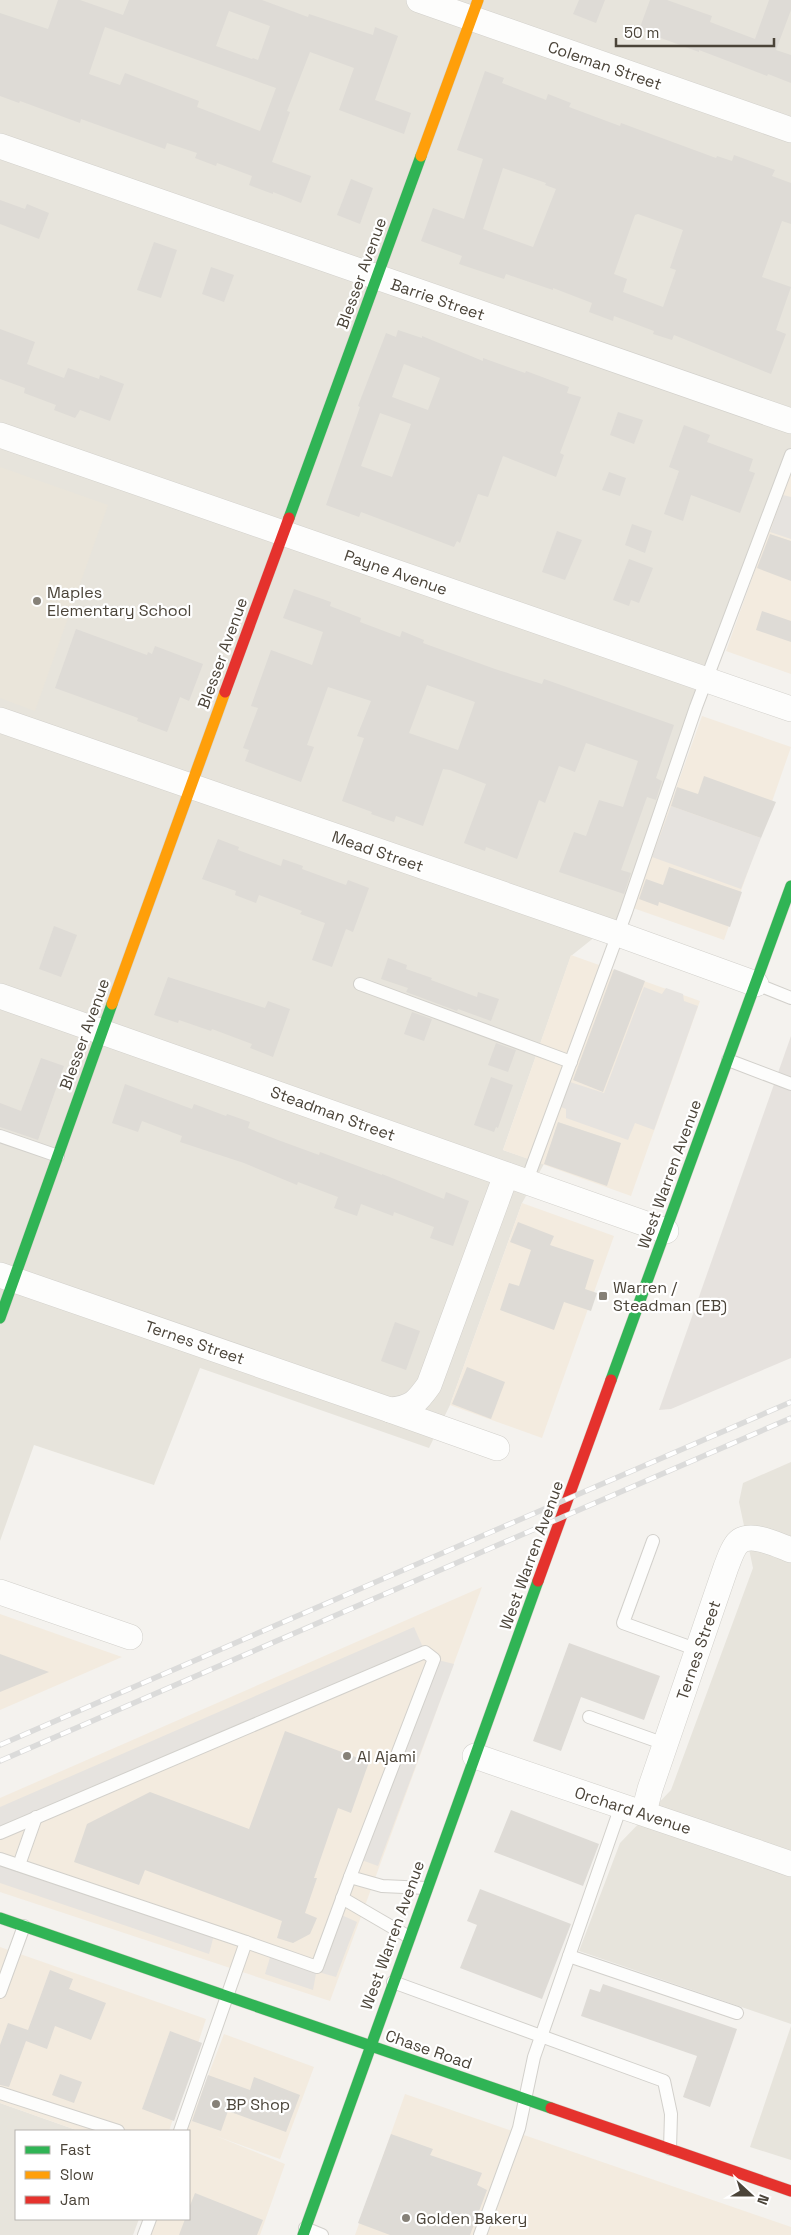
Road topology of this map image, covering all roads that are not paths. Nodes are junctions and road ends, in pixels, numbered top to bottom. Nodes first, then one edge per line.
1 (419, 0) edge
2 (474, 9) edge
3 (791, 130) edge
4 (0, 146) edge
5 (377, 277) junction
6 (791, 421) edge
7 (0, 434) edge
8 (791, 455) edge
9 (284, 533) junction
10 (707, 681) junction
11 (791, 709) edge
12 (0, 720) edge
13 (191, 786) junction
14 (791, 886) edge
15 (618, 934) junction
16 (360, 984) dead end
17 (756, 984) junction
18 (0, 996) edge
19 (791, 998) edge
20 (102, 1031) junction
21 (728, 1060) junction
22 (570, 1062) junction
23 (791, 1084) edge
24 (0, 1136) edge
25 (58, 1156) junction
26 (516, 1179) junction
27 (666, 1231) junction
28 (7, 1277) edge
29 (0, 1318) edge
30 (390, 1410) junction
31 (497, 1448) dead end
32 (653, 1541) dead end
33 (791, 1550) edge
34 (0, 1592) edge
35 (130, 1637) dead end
36 (698, 1650) junction
37 (589, 1717) dead end
38 (666, 1744) junction
39 (475, 1756) junction
40 (632, 1809) junction
41 (36, 1817) junction
42 (0, 1833) edge
43 (0, 1859) edge
44 (791, 1864) edge
45 (19, 1865) junction
46 (350, 1877) junction
47 (426, 1888) junction
48 (342, 1898) junction
49 (0, 1918) edge
50 (24, 1926) junction
51 (409, 1937) junction
52 (246, 1942) junction
53 (569, 1956) junction
54 (393, 1982) junction
55 (0, 1992) edge
56 (226, 1996) junction
57 (737, 2013) dead end
58 (541, 2038) junction
59 (370, 2046) junction
60 (0, 2093) edge
61 (526, 2100) junction
62 (115, 2130) edge
63 (180, 2130) edge
64 (670, 2149) junction
65 (791, 2191) edge
66 (150, 2220) edge
67 (304, 2232) edge
68 (144, 2235) edge
69 (322, 2235) edge
70 (480, 2235) edge

1 - 2 street, Coleman Street
2 - 3 street, Coleman Street
2 - 5 street, Blesser Avenue
4 - 5 street, Barrie Street
5 - 6 street, Barrie Street
5 - 9 street, Blesser Avenue
7 - 9 street, Payne Avenue
8 - 10 lane
9 - 10 street, Payne Avenue
9 - 13 street, Blesser Avenue
10 - 11 street, Payne Avenue
10 - 15 lane
12 - 13 street, Mead Street
13 - 15 street, Mead Street
13 - 20 street, Blesser Avenue
14 - 17 street, West Warren Avenue
15 - 17 street, Mead Street
15 - 22 lane
16 - 22 lane
17 - 19 lane
17 - 21 street, West Warren Avenue
18 - 20 street, Steadman Street
20 - 25 street, Blesser Avenue
20 - 26 street, Steadman Street
21 - 23 lane
21 - 27 street, West Warren Avenue
22 - 26 lane
24 - 25 lane
25 - 28 street, Blesser Avenue
26 - 27 street, Steadman Street
26 - 30 street
27 - 39 street, West Warren Avenue
28 - 29 street, Blesser Avenue
28 - 30 street, Ternes Street
30 - 31 street, Ternes Street
32 - 36 lane
33 - 36 street, Ternes Street
34 - 35 street
36 - 38 street, Ternes Street
37 - 38 lane
38 - 40 street, Ternes Street
39 - 40 street, Orchard Avenue
39 - 47 street, West Warren Avenue
40 - 44 street, Orchard Avenue
40 - 53 lane
41 - 42 lane
41 - 45 lane
41 - 46 lane
43 - 45 lane
45 - 52 lane
46 - 47 lane
46 - 48 lane
47 - 51 street, West Warren Avenue
48 - 51 lane
48 - 52 lane
49 - 50 street, Chase Road
50 - 55 lane
50 - 56 street, Chase Road
51 - 54 street, West Warren Avenue
52 - 56 lane
53 - 57 lane
53 - 58 lane
54 - 58 lane
54 - 59 street, West Warren Avenue
56 - 59 street, Chase Road
56 - 63 lane
58 - 61 lane
58 - 64 lane
59 - 61 street, Chase Road
59 - 67 street, West Warren Avenue
60 - 62 lane
61 - 64 street, Chase Road
61 - 70 lane
64 - 65 street, Chase Road
66 - 68 lane
67 - 69 lane

